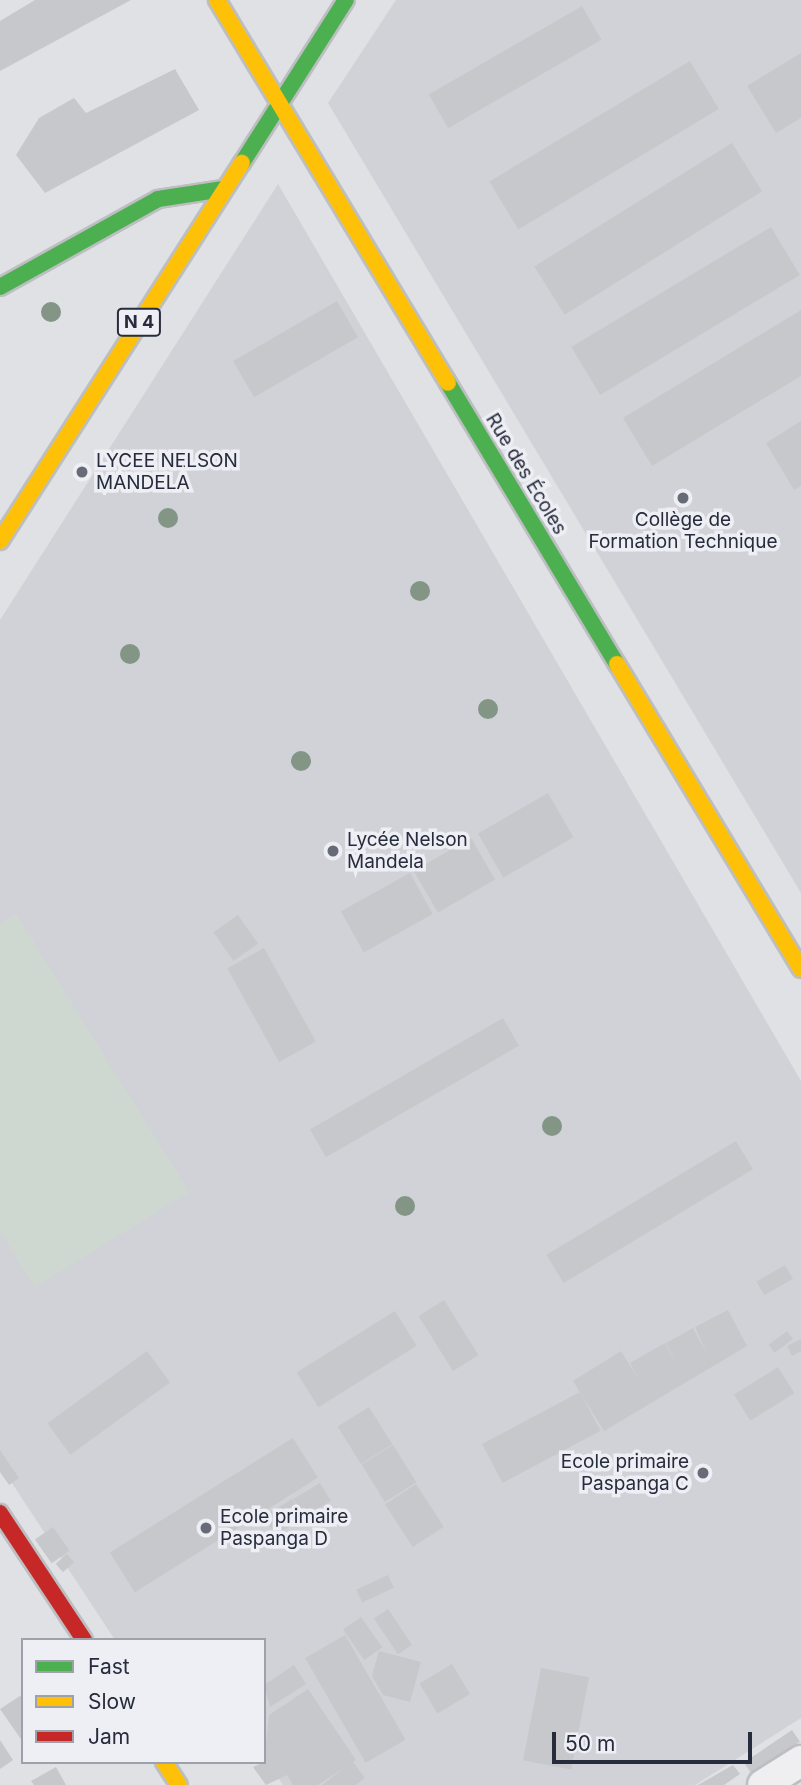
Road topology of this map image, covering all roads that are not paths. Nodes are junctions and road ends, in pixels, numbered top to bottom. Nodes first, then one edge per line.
1 (217, 0) edge
2 (346, 0) edge
3 (277, 103) junction
4 (223, 189) junction
5 (0, 287) edge
6 (0, 541) edge
7 (801, 969) edge
8 (0, 1513) edge
9 (82, 1638) edge
10 (801, 1761) edge
11 (165, 1764) edge
12 (179, 1785) edge
13 (763, 1785) edge

1 - 3 main road, Rue des Écoles
2 - 3 main road, N 4
3 - 4 main road, N 4
3 - 7 main road, Rue des Écoles
4 - 5 main road
4 - 6 main road, N 4
8 - 9 main road
10 - 13 street
11 - 12 main road

